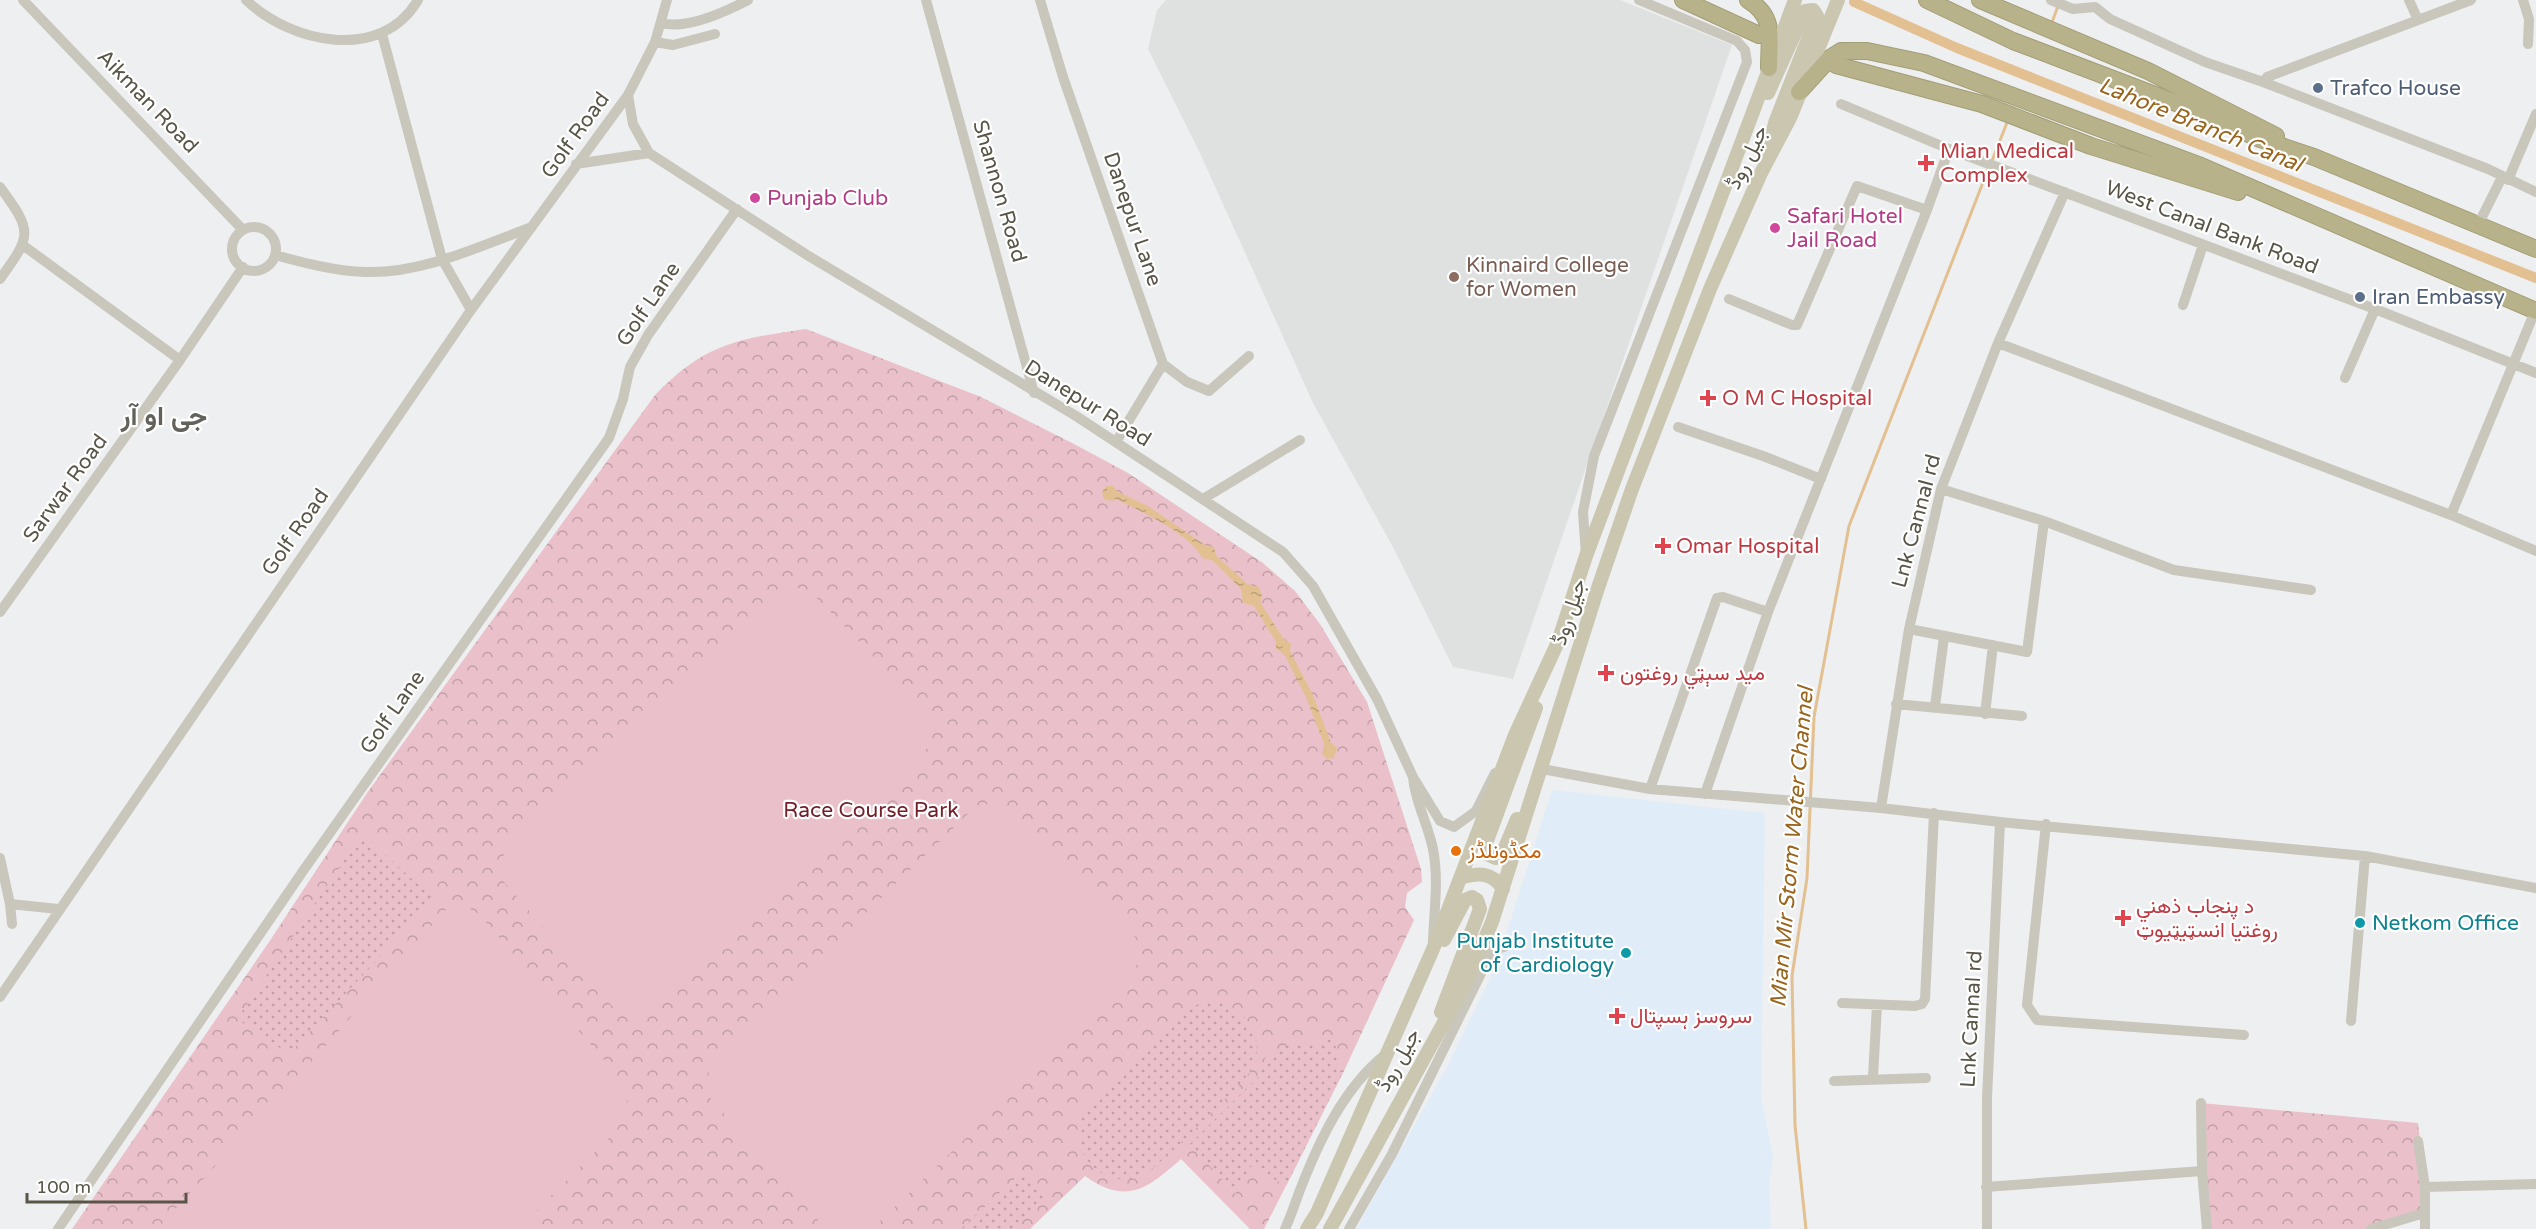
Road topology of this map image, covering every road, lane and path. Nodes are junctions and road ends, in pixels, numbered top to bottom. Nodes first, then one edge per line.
1 (23, 0) edge
2 (246, 0) edge
3 (418, 0) edge
4 (667, 0) edge
5 (748, 0) edge
6 (926, 0) edge
7 (1040, 0) edge
8 (1640, 0) edge
9 (1683, 0) edge
10 (1748, 0) edge
11 (1795, 0) edge
12 (1838, 0) edge
13 (1927, 0) edge
14 (1980, 0) edge
15 (2051, 0) edge
16 (2409, 0) edge
17 (2471, 0) edge
18 (2523, 0) edge
19 (2097, 4) edge
20 (2418, 20) junction
21 (661, 23) junction
22 (382, 34) junction
23 (715, 34) dead end
24 (1759, 35) dead end
25 (655, 42) junction
26 (2528, 44) dead end
27 (1836, 64) dead end
28 (1769, 68) junction
29 (2264, 82) junction
30 (1799, 92) junction
31 (628, 95) junction
32 (1841, 104) dead end
33 (2536, 114) edge
34 (1749, 120) junction
35 (1949, 149) junction
36 (649, 153) junction
37 (2313, 157) junction
38 (576, 164) junction
39 (1761, 173) junction
40 (2505, 179) junction
41 (0, 187) edge
42 (2066, 192) junction
43 (2536, 192) edge
44 (2286, 204) junction
45 (737, 209) junction
46 (1927, 210) junction
47 (2478, 225) junction
48 (532, 227) junction
49 (243, 230) junction
50 (2203, 245) junction
51 (24, 246) junction
52 (2536, 249) edge
53 (275, 255) junction
54 (442, 259) junction
55 (243, 267) junction
56 (0, 279) edge
57 (1729, 299) dead end
58 (2183, 305) dead end
59 (2375, 309) junction
60 (471, 310) junction
61 (2536, 311) edge
62 (1998, 343) junction
63 (1249, 356) dead end
64 (180, 360) junction
65 (1163, 364) junction
66 (2514, 364) junction
67 (2536, 373) edge
68 (2345, 378) dead end
69 (1034, 393) junction
70 (1678, 427) dead end
71 (1300, 440) dead end
72 (1116, 442) junction
73 (1821, 479) junction
74 (1941, 489) junction
75 (1203, 499) junction
76 (2451, 515) junction
77 (2044, 521) junction
78 (2536, 551) edge
79 (1586, 556) junction
80 (2311, 590) dead end
81 (0, 612) edge
82 (1768, 612) junction
83 (1909, 629) junction
84 (1944, 637) junction
85 (1558, 642) junction
86 (1993, 645) junction
87 (1896, 704) junction
88 (1935, 706) junction
89 (1985, 714) junction
90 (2022, 716) dead end
91 (1515, 735) junction
92 (1542, 769) junction
93 (1413, 777) junction
94 (1650, 789) junction
95 (1705, 794) junction
96 (1881, 808) junction
97 (1934, 813) junction
98 (2000, 822) junction
99 (2046, 824) junction
100 (2365, 856) junction
101 (0, 858) edge
102 (1460, 879) junction
103 (2536, 888) edge
104 (1503, 889) junction
105 (10, 904) junction
106 (57, 909) junction
107 (12, 924) dead end
108 (1504, 947) dead end
109 (1433, 949) junction
110 (0, 997) edge
111 (1842, 1002) dead end
112 (1877, 1005) junction
113 (1404, 1016) junction
114 (2352, 1021) dead end
115 (2244, 1035) dead end
116 (1428, 1048) junction
117 (1388, 1052) junction
118 (1873, 1077) junction
119 (1926, 1078) dead end
120 (1834, 1081) dead end
121 (2201, 1103) dead end
122 (2418, 1141) dead end
123 (2202, 1171) junction
124 (2536, 1184) edge
125 (1986, 1187) junction
126 (2425, 1187) junction
127 (2424, 1213) junction
128 (58, 1229) edge
129 (1285, 1229) edge
130 (1307, 1229) edge
131 (1330, 1229) edge
132 (1349, 1229) edge
133 (1987, 1229) edge
134 (2207, 1229) edge
135 (2371, 1229) edge
136 (2425, 1229) edge

1 - 49 street, Aikman Road
2 - 22 street
3 - 22 street
4 - 21 street
5 - 21 street
6 - 69 street, Shannon Road
7 - 65 street, Danepur Lane
8 - 79 street
9 - 24 highway
10 - 28 highway
11 - 28 main road, جیل روڈ
12 - 30 main road, جیل روڈ
13 - 37 highway
14 - 37 highway
15 - 19 street
16 - 20 street
17 - 20 street
18 - 26 street
19 - 29 street
20 - 29 street
21 - 25 street
22 - 54 street
23 - 25 street
25 - 31 street
27 - 44 highway
28 - 34 main road, جیل روڈ
29 - 40 street
30 - 39 main road, جیل روڈ
30 - 44 highway
31 - 36 street
31 - 38 street, Golf Road
32 - 35 street, West Canal Bank Road
33 - 40 street
34 - 39 main road
34 - 79 main road, جیل روڈ
35 - 42 street, West Canal Bank Road
35 - 46 street
36 - 38 street
36 - 45 street, Danepur Road
37 - 47 highway
38 - 48 street, Golf Road
39 - 92 main road, جیل روڈ
40 - 43 street
40 - 47 street
41 - 51 street
42 - 50 street, West Canal Bank Road
42 - 62 street, Lnk Cannal rd
44 - 61 highway
45 - 69 street, Danepur Road
45 - 128 street, Golf Lane
46 - 57 street
46 - 73 street
47 - 52 highway
48 - 54 street
48 - 60 street, Golf Road
49 - 53 street
49 - 55 street
50 - 58 street
50 - 59 street, West Canal Bank Road
51 - 56 street
51 - 64 street
53 - 54 street
53 - 55 street
54 - 60 street
55 - 64 street, Sarwar Road
59 - 66 street, West Canal Bank Road
59 - 68 street
60 - 106 street, Golf Road
61 - 66 street
62 - 74 street, Lnk Cannal rd
62 - 76 street
63 - 65 street
64 - 81 street, Sarwar Road
65 - 72 street
66 - 67 street, West Canal Bank Road
66 - 76 street
69 - 72 street, Danepur Road
70 - 73 street
71 - 75 street
72 - 75 street, Danepur Road
73 - 82 street
74 - 77 street
74 - 83 street, Lnk Cannal rd
75 - 93 street, Danepur Road
76 - 78 street
77 - 80 street
77 - 86 street
79 - 85 main road, جیل روڈ
82 - 94 street
82 - 95 street
83 - 84 street
83 - 87 street, Lnk Cannal rd
84 - 86 street
84 - 88 street
85 - 91 main road, جیل روڈ
85 - 92 main road
86 - 89 street
87 - 88 street
87 - 96 street, Lnk Cannal rd
88 - 89 street
89 - 90 street
91 - 93 street, Danepur Road
91 - 102 main road, جیل روڈ
92 - 94 street
92 - 104 main road, جیل روڈ
93 - 109 street, Danepur Road
94 - 95 street
95 - 96 street
96 - 97 street
97 - 98 street
97 - 112 street
98 - 99 street
98 - 125 street, Lnk Cannal rd
99 - 100 street
99 - 115 street
100 - 103 street
100 - 114 street
101 - 105 street
102 - 104 main road
102 - 109 main road, جیل روڈ
104 - 116 main road, جیل روڈ
105 - 106 street
105 - 107 street
106 - 110 street, Golf Road
108 - 132 street
109 - 113 main road, جیل روڈ
111 - 112 street
112 - 118 street
113 - 116 main road
113 - 117 main road, جیل روڈ
116 - 131 main road, جیل روڈ
117 - 129 street
117 - 130 main road, جیل روڈ
118 - 119 street
118 - 120 street
121 - 123 street
122 - 126 street
123 - 125 street
123 - 134 street
124 - 126 street
125 - 133 street, Lnk Cannal rd
126 - 127 street
127 - 135 street
127 - 136 street

